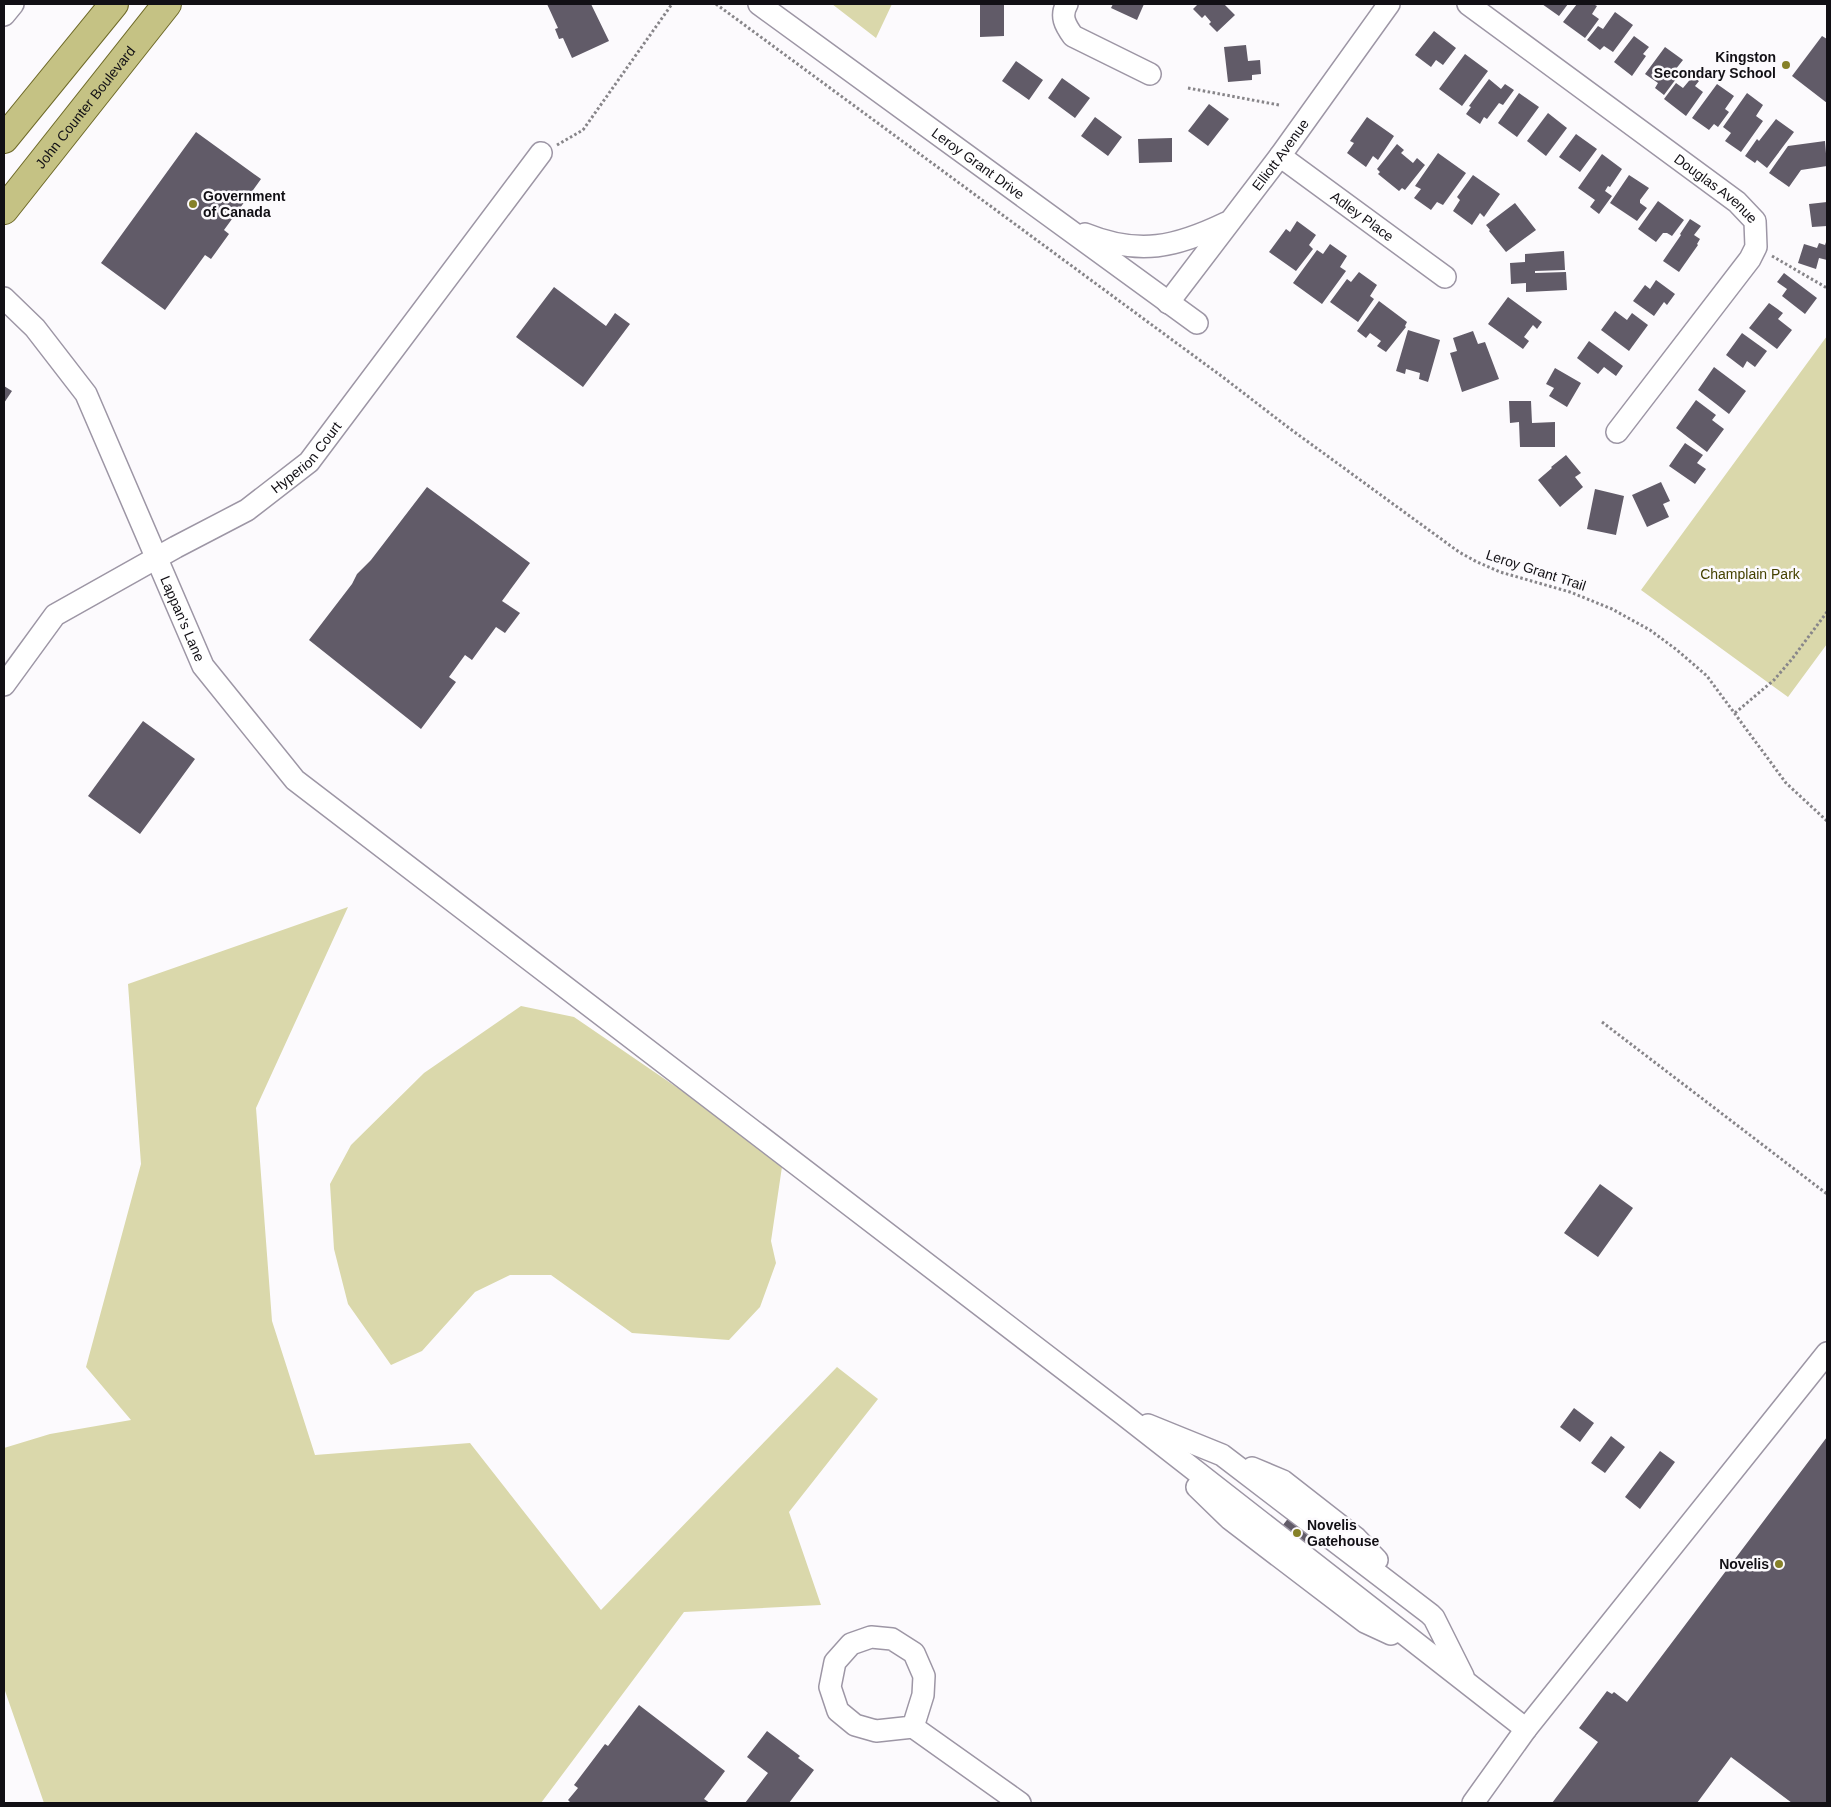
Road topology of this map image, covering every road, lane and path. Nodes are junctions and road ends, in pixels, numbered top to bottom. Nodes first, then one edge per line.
1 (13, 4) edge
2 (114, 4) edge
3 (167, 4) edge
4 (672, 4) edge
5 (716, 4) edge
6 (759, 4) edge
7 (1067, 4) edge
8 (1390, 4) edge
9 (1468, 4) edge
10 (4, 16) edge
11 (1150, 74) dead end
12 (1188, 88) dead end
13 (1279, 105) dead end
14 (4, 140) edge
15 (541, 153) joint
16 (1280, 156) junction
17 (4, 210) edge
18 (1231, 220) junction
19 (1059, 223) junction
20 (1756, 247) junction
21 (1445, 277) dead end
22 (1827, 288) edge
23 (4, 298) edge
24 (1168, 303) junction
25 (1197, 324) dead end
26 (1617, 432) dead end
27 (157, 558) junction
28 (1827, 612) edge
29 (4, 685) edge
30 (1735, 713) junction
31 (1827, 821) edge
32 (1602, 1022) dead end
33 (1827, 1194) edge
34 (1827, 1353) edge
35 (1124, 1415) junction
36 (1467, 1683) junction
37 (913, 1727) junction
38 (1526, 1729) junction
39 (1020, 1803) edge
40 (1473, 1803) edge

1 - 10 street
2 - 14 main road
3 - 17 main road, John Counter Boulevard
4 - 15 path
5 - 30 path, Leroy Grant Trail
6 - 19 street, Leroy Grant Drive
7 - 11 street
8 - 16 street, Elliott Avenue
9 - 20 street, Douglas Avenue
12 - 13 path
15 - 27 street, Hyperion Court
16 - 18 street, Elliott Avenue
16 - 21 street, Adley Place
18 - 19 street
18 - 24 street, Elliott Avenue
19 - 24 street, Leroy Grant Drive
20 - 22 path
20 - 26 street, Douglas Avenue
23 - 27 street, Lappan's Lane
24 - 25 street, Leroy Grant Drive
27 - 29 street, Hyperion Court
27 - 35 street, Lappan's Lane
28 - 30 path
30 - 31 path, Leroy Grant Trail
32 - 33 path
34 - 38 street
35 - 36 street
35 - 36 street
36 - 38 street
37 - 37 street
37 - 39 street
38 - 40 street

